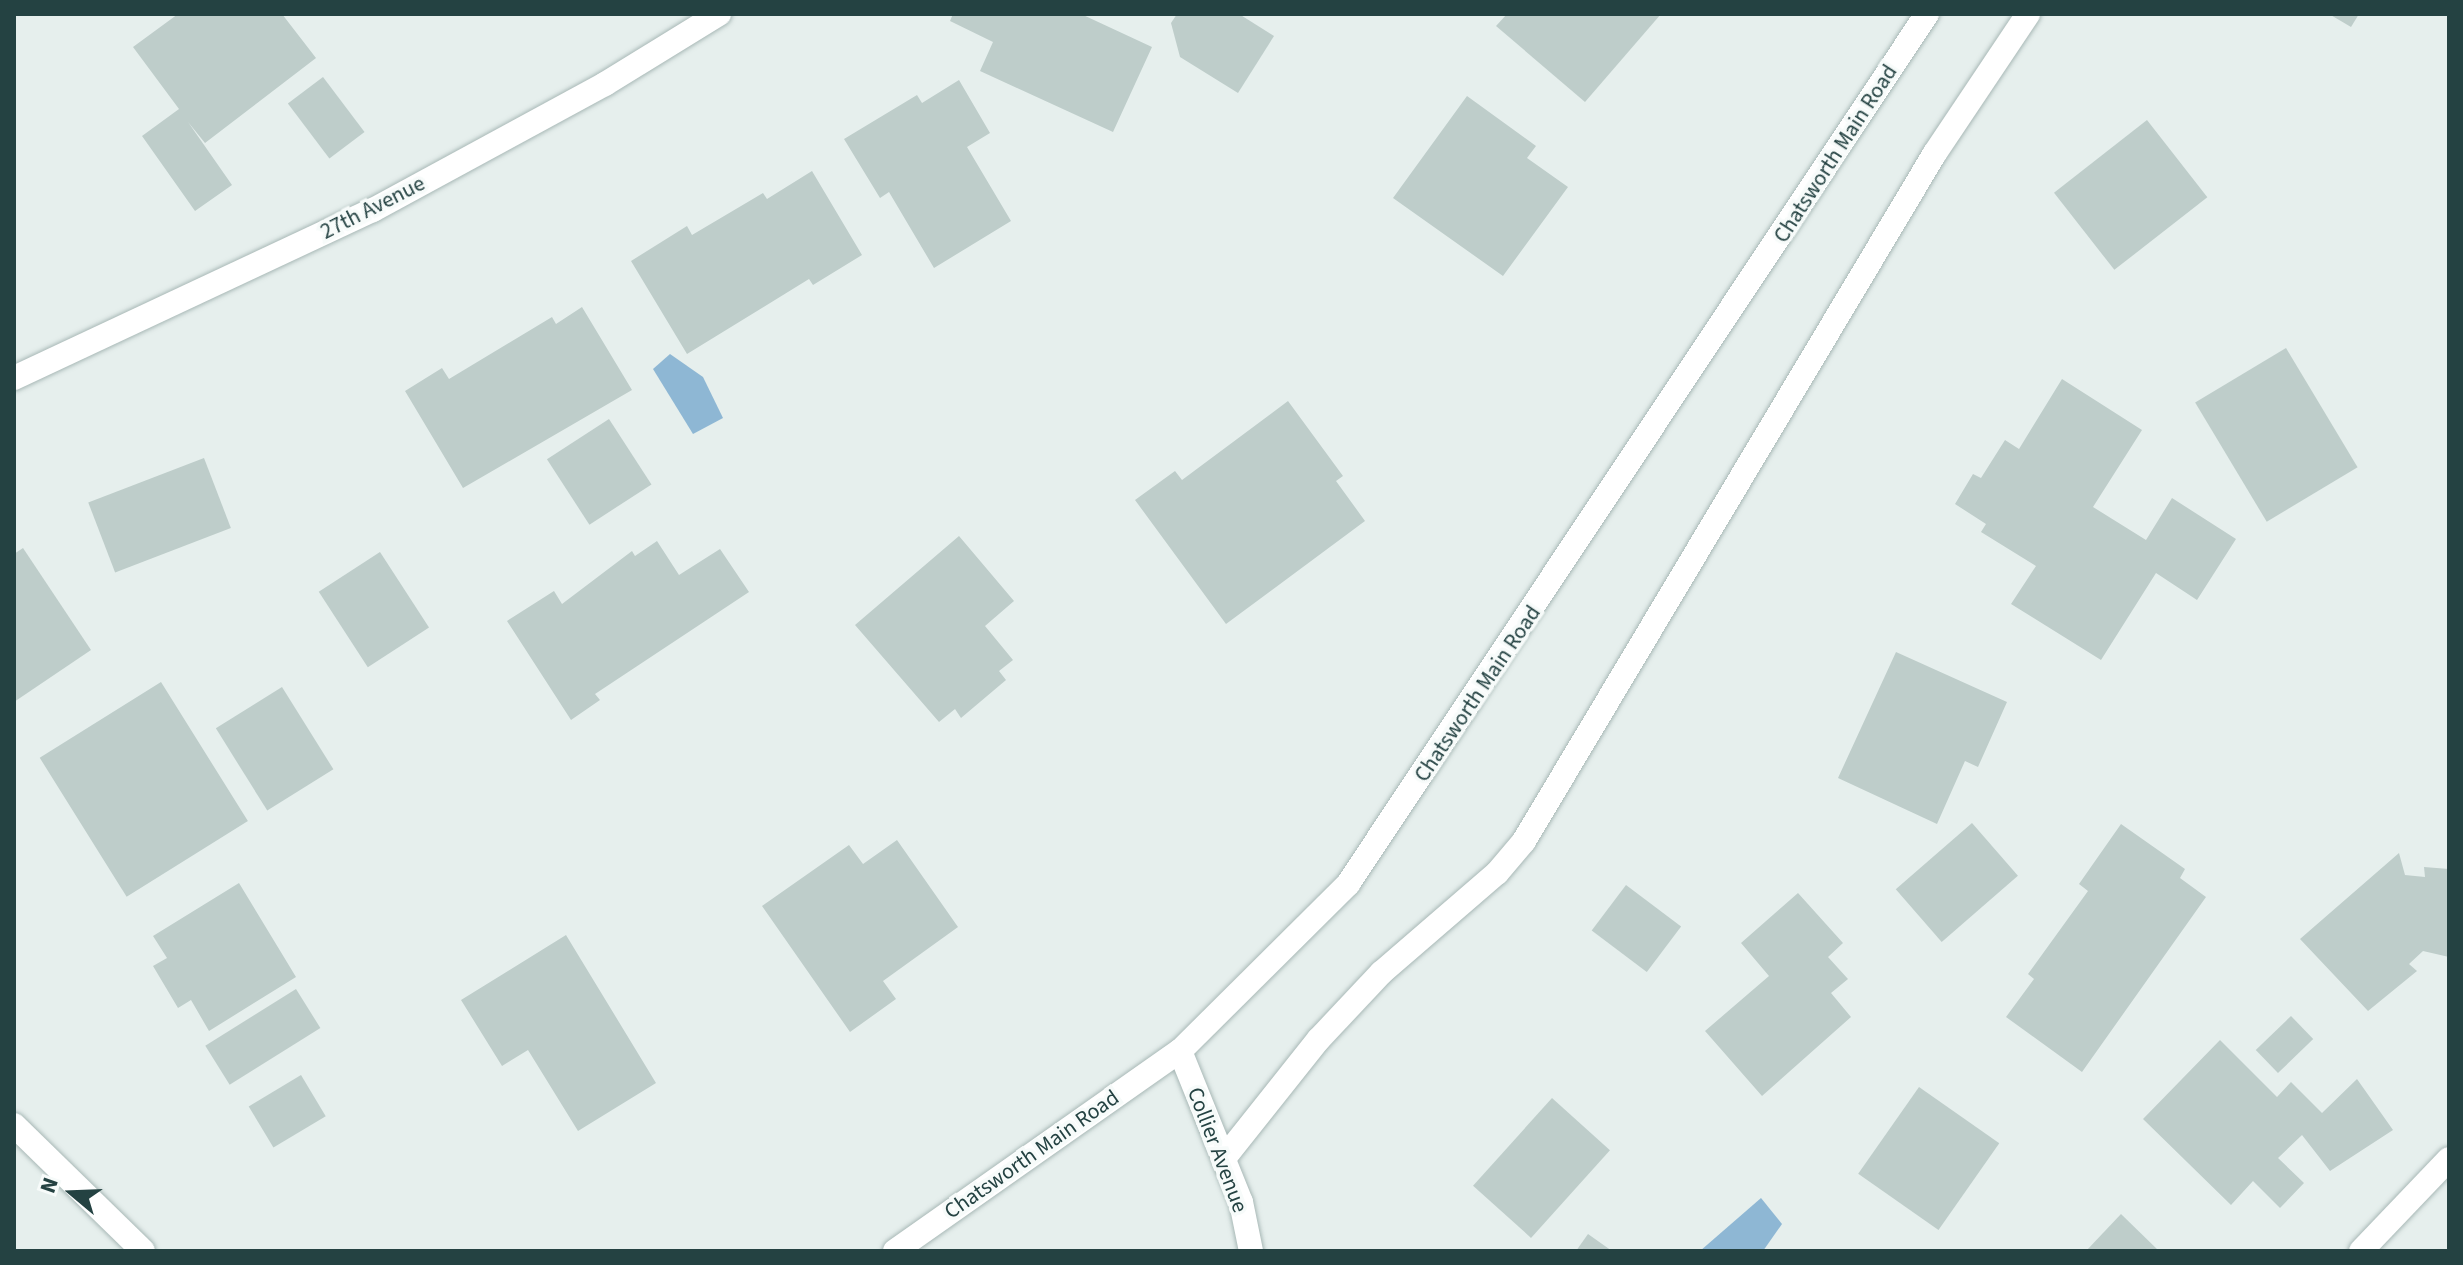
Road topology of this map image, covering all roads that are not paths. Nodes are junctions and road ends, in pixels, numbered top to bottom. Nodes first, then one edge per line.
1 (719, 14) edge
2 (1927, 14) edge
3 (2028, 14) edge
4 (14, 378) edge
5 (1180, 1051) junction
6 (14, 1125) edge
7 (1225, 1157) junction
8 (2449, 1159) edge
9 (143, 1251) edge
10 (895, 1251) edge
11 (1251, 1251) edge
12 (2361, 1251) edge

1 - 4 street, 27th Avenue
2 - 5 street, Chatsworth Main Road
3 - 7 street
5 - 7 street, Collier Avenue
5 - 10 street, Chatsworth Main Road
6 - 9 street
7 - 11 street, Collier Avenue
8 - 12 street

